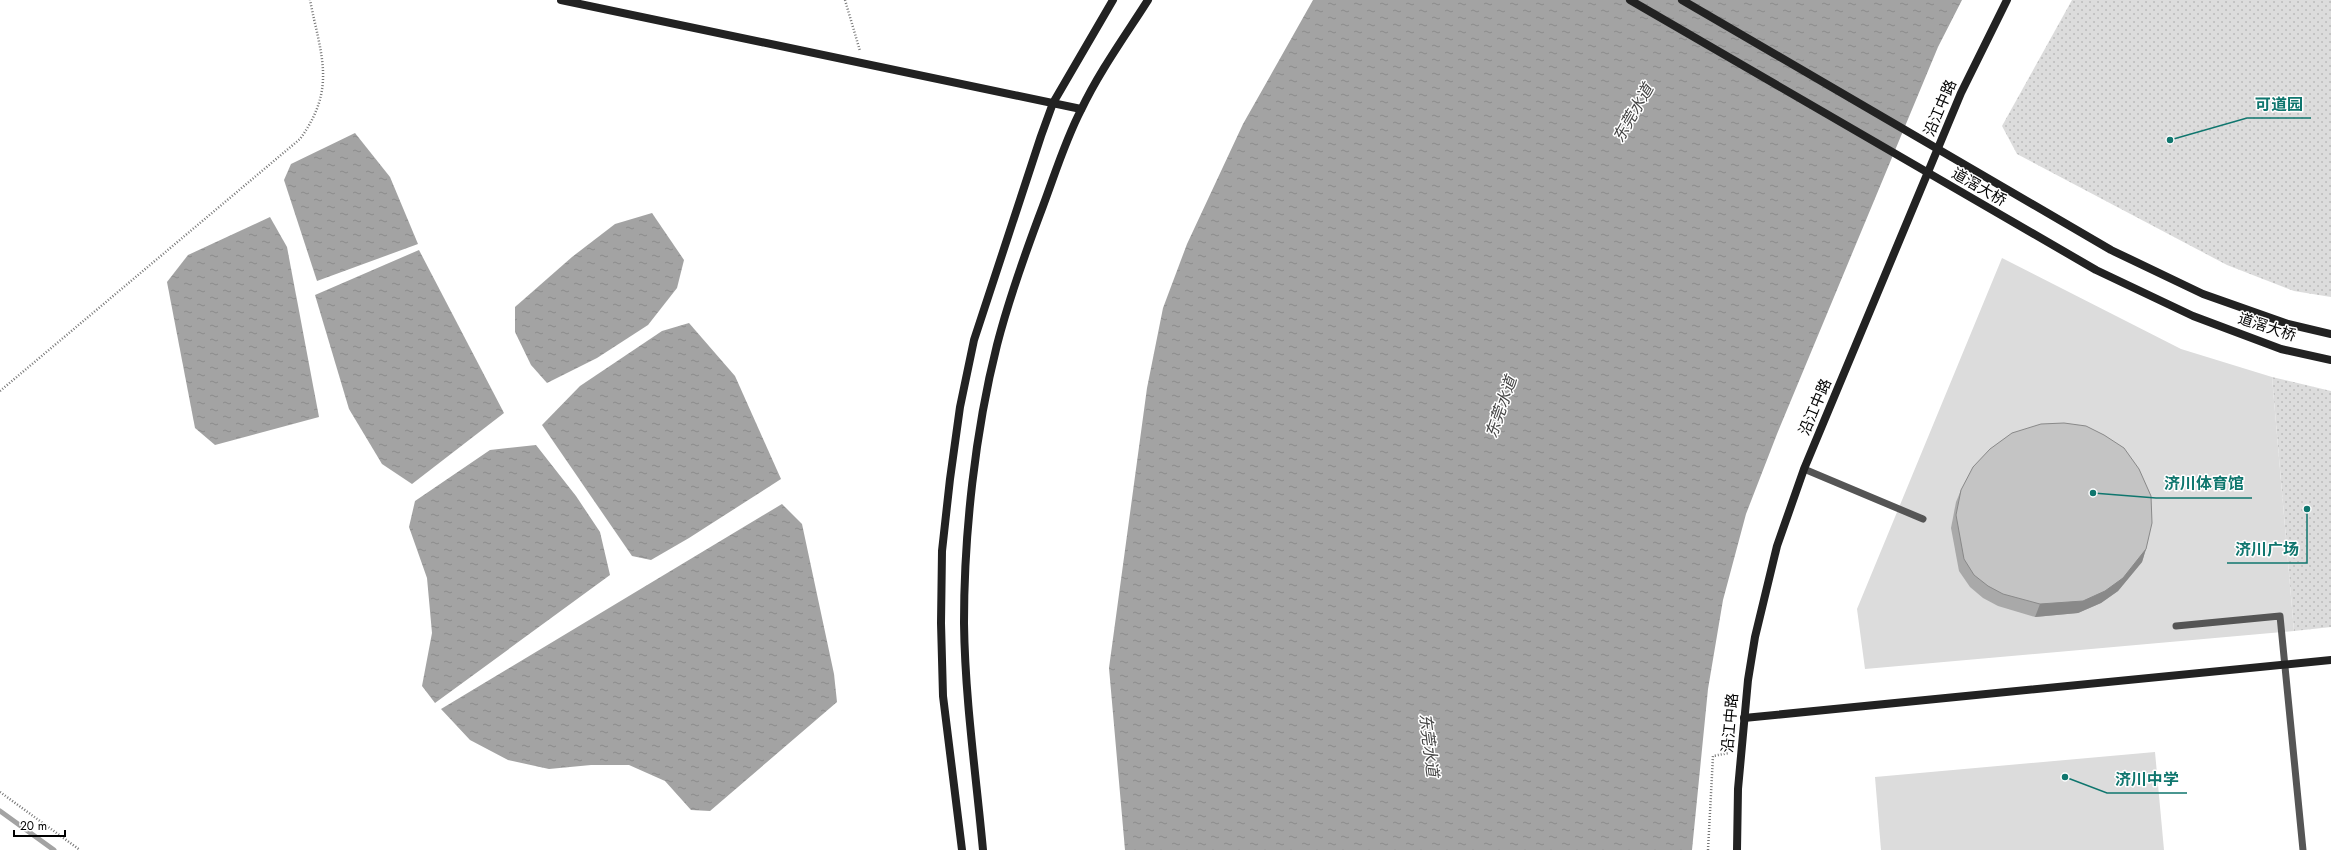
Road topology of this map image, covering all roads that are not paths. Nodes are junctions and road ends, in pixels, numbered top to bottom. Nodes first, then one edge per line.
1 (561, 0) edge
2 (1113, 0) edge
3 (1148, 0) edge
4 (1630, 0) edge
5 (1682, 0) edge
6 (2007, 0) edge
7 (1053, 103) junction
8 (1081, 109) junction
9 (2331, 334) edge
10 (2331, 360) edge
11 (1804, 469) junction
12 (1923, 519) dead end
13 (2176, 626) dead end
14 (2331, 660) edge
15 (2285, 665) junction
16 (1744, 718) junction
17 (962, 850) edge
18 (983, 850) edge
19 (1737, 850) edge
20 (2303, 850) edge

1 - 7 street
2 - 7 street
3 - 8 street
4 - 10 street, 道滘大桥, bridge
5 - 9 street, 道滘大桥, bridge
6 - 11 street, 沿江中路
7 - 8 street
7 - 17 street
8 - 18 street
11 - 12 lane
11 - 16 street, 沿江中路
13 - 15 lane
14 - 15 street
15 - 16 street
15 - 20 lane
16 - 19 street, 沿江中路

